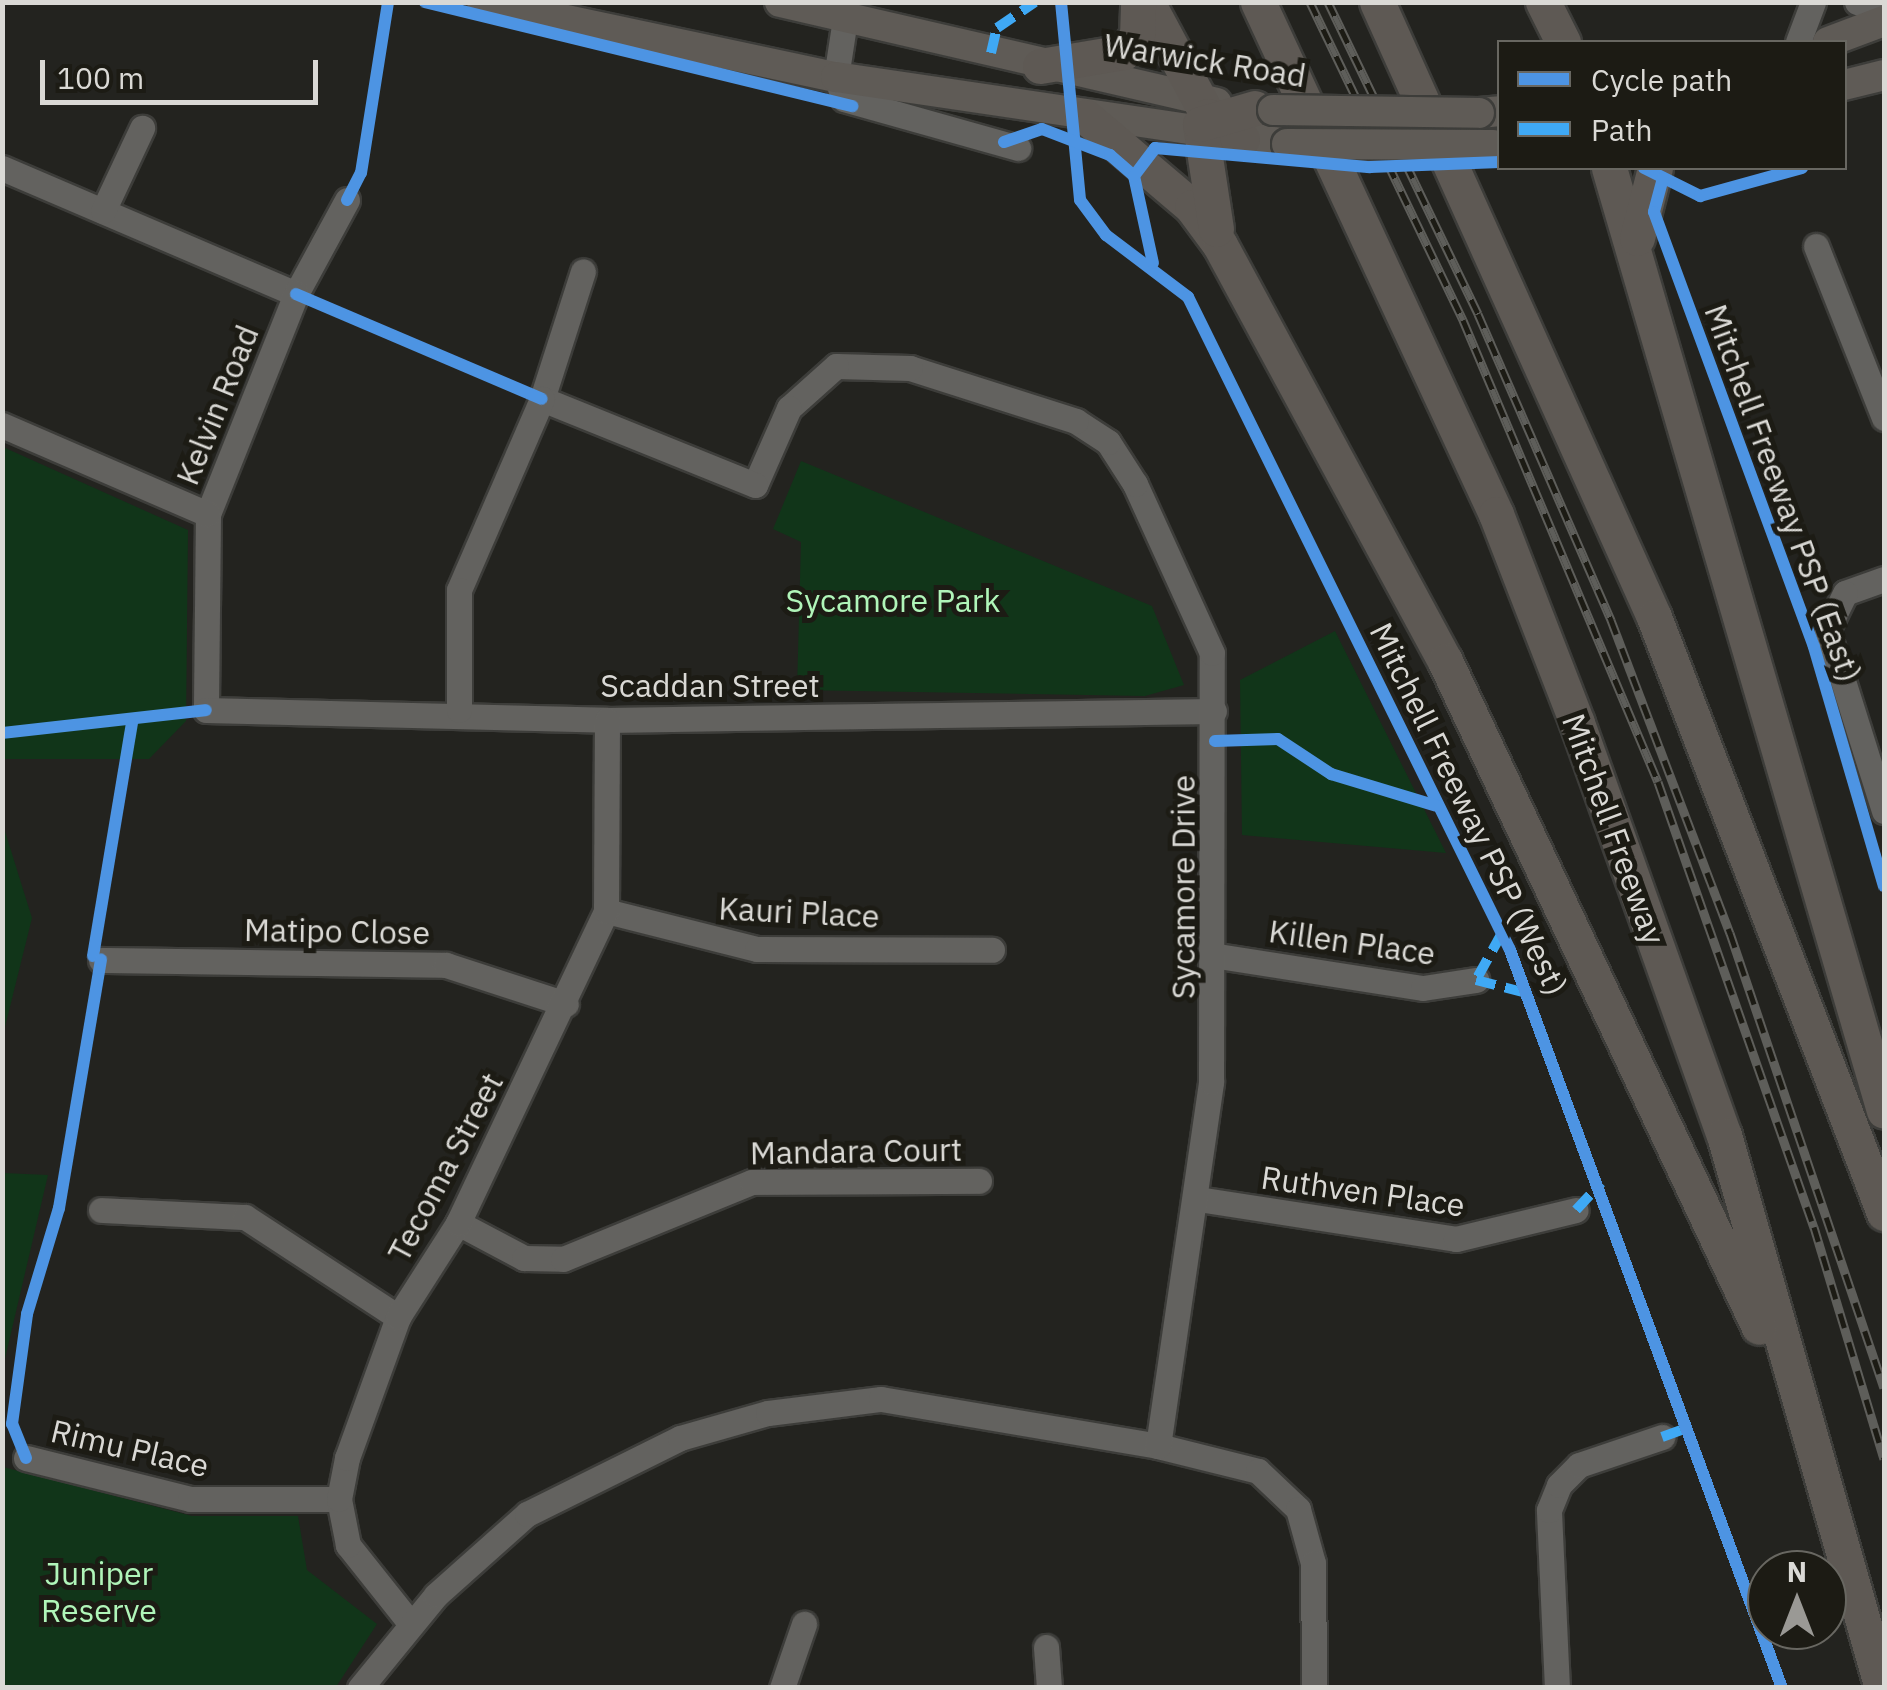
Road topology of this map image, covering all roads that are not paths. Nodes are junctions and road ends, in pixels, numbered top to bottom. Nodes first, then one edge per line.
1 (482, 2) edge
2 (780, 2) edge
3 (1138, 2) edge
4 (1146, 2) edge
5 (1258, 2) edge
6 (1377, 2) edge
7 (1543, 2) edge
8 (1813, 2) edge
9 (1858, 2) edge
10 (1884, 12) edge
11 (845, 20) junction
12 (1884, 22) edge
13 (1561, 40) edge
14 (1799, 40) edge
15 (1834, 40) edge
16 (1040, 66) junction
17 (1884, 75) edge
18 (836, 77) junction
19 (1847, 85) edge
20 (1014, 106) junction
21 (1489, 112) edge
22 (1086, 117) junction
23 (1202, 117) junction
24 (1257, 119) junction
25 (142, 128) dead end
26 (1496, 144) edge
27 (2, 168) edge
28 (1610, 170) edge
29 (1653, 170) edge
30 (347, 200) dead end
31 (103, 211) junction
32 (1220, 245) junction
33 (1816, 246) dead end
34 (1638, 259) junction
35 (583, 271) dead end
36 (296, 294) junction
37 (542, 400) junction
38 (1884, 418) edge
39 (2, 425) edge
40 (208, 514) junction
41 (1884, 579) edge
42 (206, 710) joint
43 (459, 710) junction
44 (1214, 711) junction
45 (607, 720) junction
46 (1884, 811) edge
47 (606, 911) junction
48 (992, 950) dead end
49 (1218, 956) junction
50 (101, 960) dead end
51 (1476, 980) dead end
52 (566, 1004) junction
53 (1884, 1111) edge
54 (979, 1182) dead end
55 (1198, 1199) junction
56 (100, 1210) dead end
57 (1576, 1210) dead end
58 (1884, 1213) edge
59 (458, 1223) junction
60 (398, 1317) junction
61 (1799, 1415) junction
62 (1662, 1437) dead end
63 (1158, 1446) junction
64 (26, 1458) dead end
65 (339, 1498) junction
66 (410, 1623) junction
67 (804, 1624) dead end
68 (1046, 1646) dead end
69 (360, 1688) edge
70 (782, 1688) edge
71 (1049, 1688) edge
72 (1314, 1688) edge
73 (1557, 1688) edge
74 (1882, 1688) edge

1 - 18 main road
2 - 11 main road, Warwick Road
3 - 16 highway
4 - 23 highway
5 - 61 highway, Mitchell Freeway
6 - 58 highway
7 - 13 highway
8 - 14 street
9 - 10 street
11 - 16 main road, Warwick Road
11 - 18 street
12 - 15 main road
16 - 23 main road, Warwick Road
17 - 19 main road
18 - 20 main road
18 - 20 street
20 - 22 main road
21 - 24 main road, Warwick Road, bridge
22 - 23 main road
22 - 32 highway
23 - 24 highway
23 - 32 highway
24 - 26 main road, bridge
25 - 31 street
27 - 31 street
28 - 34 highway
29 - 34 highway
30 - 36 street, Kelvin Road
31 - 36 street
32 - 61 highway
33 - 38 street
34 - 53 highway
35 - 37 street
36 - 40 street, Kelvin Road
37 - 43 street
37 - 44 street, Sycamore Drive
39 - 40 street
40 - 42 street, Kelvin Road
41 - 46 street
42 - 43 street, Scaddan Street
43 - 45 street, Scaddan Street
44 - 45 street, Scaddan Street
44 - 49 street, Sycamore Drive
45 - 47 street, Tecoma Street
47 - 48 street, Kauri Place
47 - 52 street, Tecoma Street
49 - 51 street, Killen Place
49 - 55 street, Sycamore Drive
50 - 52 street, Matipo Close
52 - 59 street, Tecoma Street
54 - 59 street, Mandara Court
55 - 57 street, Ruthven Place
55 - 63 street, Sycamore Drive
56 - 60 street
59 - 60 street, Tecoma Street
60 - 65 street, Tecoma Street
61 - 74 highway, Mitchell Freeway
62 - 73 street
63 - 66 street
63 - 72 street
64 - 65 street, Rimu Place
65 - 66 street, Tecoma Street
66 - 69 street
67 - 70 street
68 - 71 street

